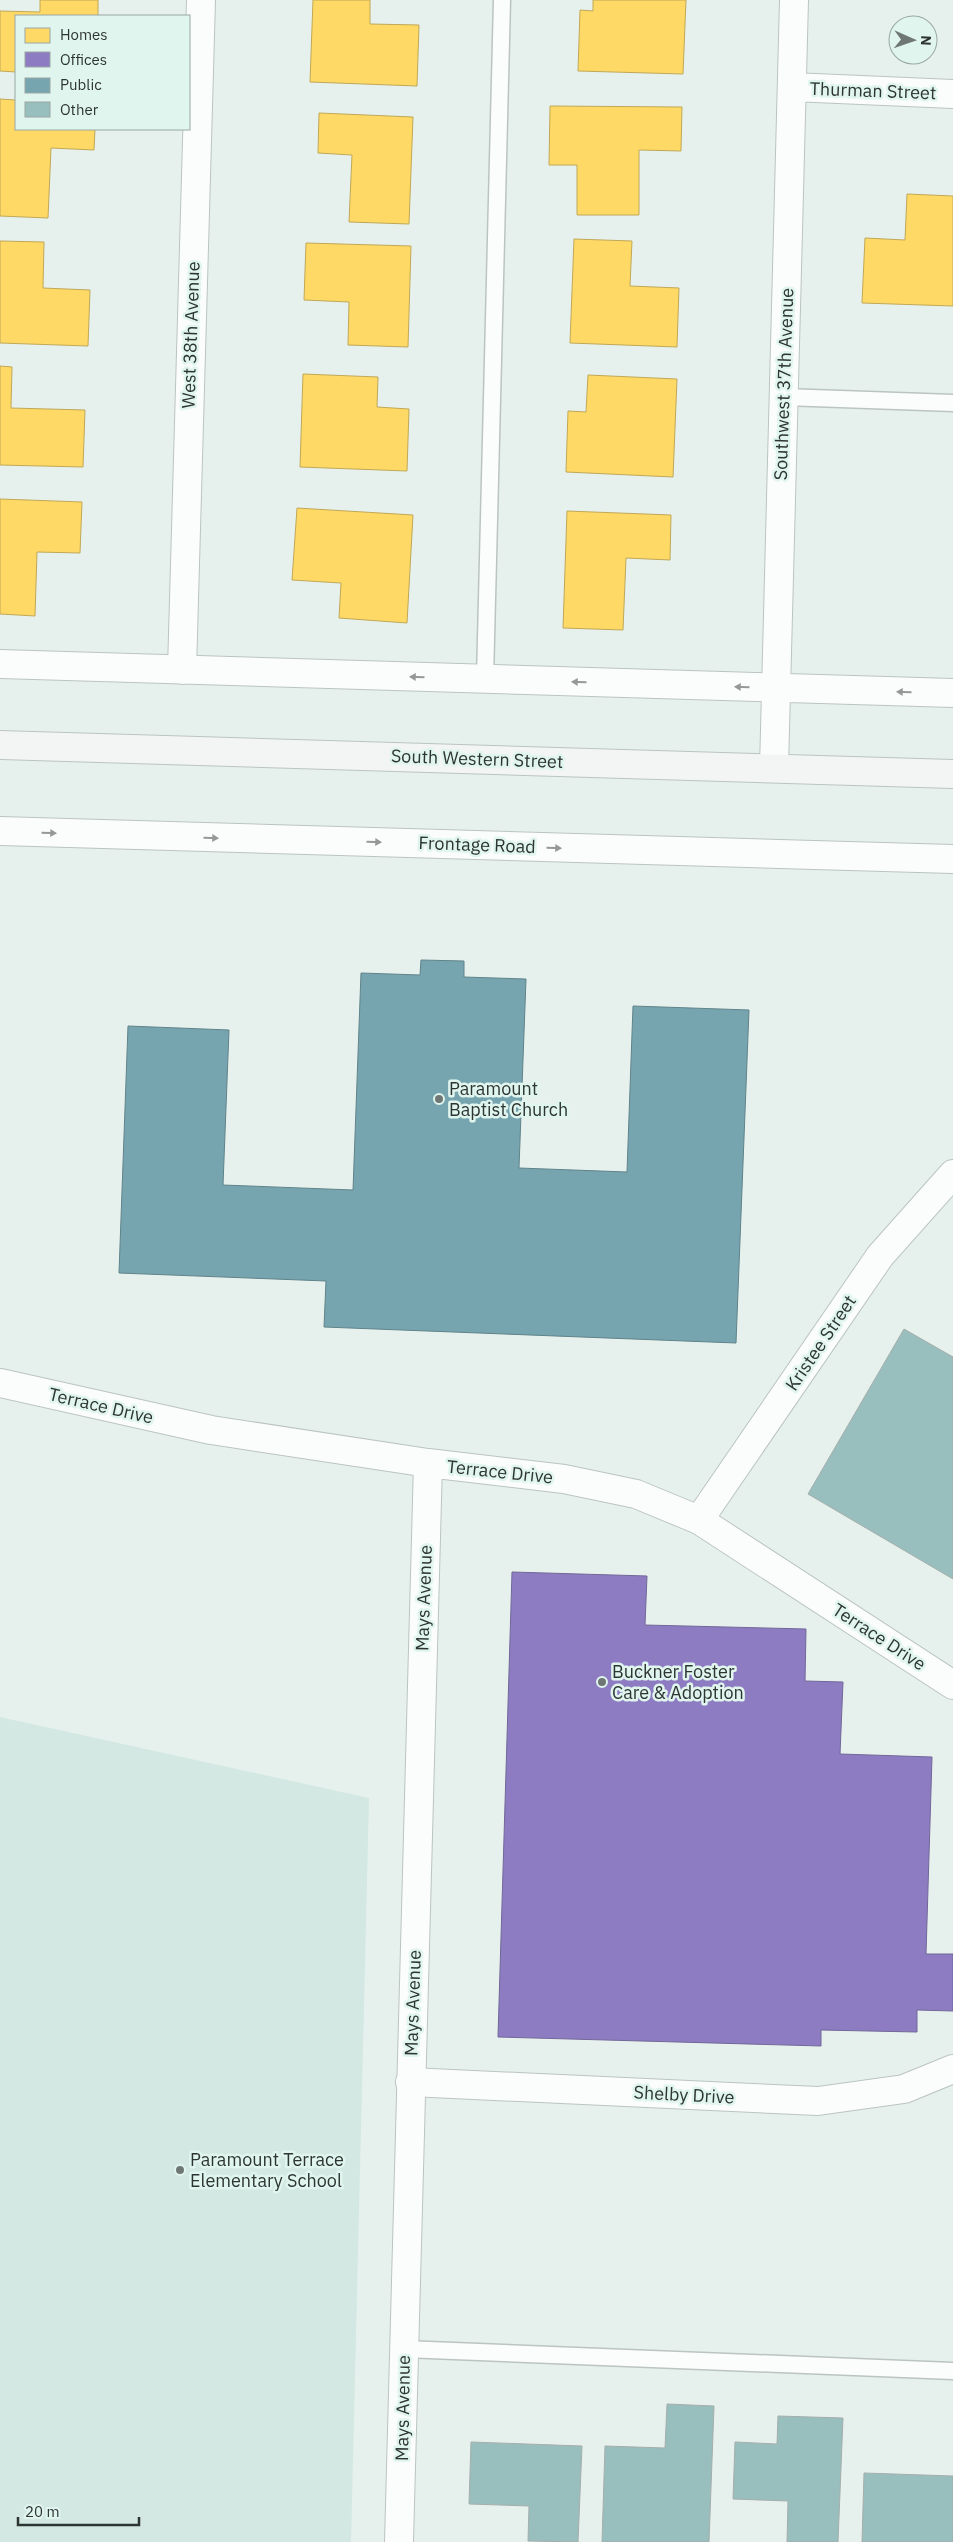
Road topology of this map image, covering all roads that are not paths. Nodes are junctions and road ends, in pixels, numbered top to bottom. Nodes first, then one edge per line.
1 (201, 0) edge
2 (502, 0) edge
3 (794, 0) edge
4 (792, 87) junction
5 (953, 94) edge
6 (784, 397) junction
7 (953, 404) edge
8 (0, 664) edge
9 (182, 670) junction
10 (485, 679) junction
11 (776, 688) junction
12 (953, 693) edge
13 (0, 745) edge
14 (774, 768) junction
15 (953, 774) edge
16 (0, 832) edge
17 (953, 859) edge
18 (953, 1174) edge
19 (0, 1383) edge
20 (428, 1464) junction
21 (699, 1520) junction
22 (953, 1685) edge
23 (953, 2069) edge
24 (410, 2082) junction
25 (404, 2349) junction
26 (953, 2371) edge
27 (399, 2542) edge

1 - 9 street, West 38th Avenue
2 - 10 lane
3 - 4 street, Southwest 37th Avenue
4 - 5 street, Thurman Street
4 - 6 street, Southwest 37th Avenue
6 - 7 lane
6 - 11 street, Southwest 37th Avenue
8 - 9 street
10 -> 9 street
11 -> 10 street
12 -> 11 street
11 - 14 street, Southwest 37th Avenue
13 - 14 main road, South Western Street
14 - 15 main road, South Western Street
16 -> 17 street, Frontage Road
18 - 21 street, Kristee Street
19 - 20 street, Terrace Drive
20 - 21 street, Terrace Drive
20 - 24 street, Mays Avenue
21 - 22 street, Terrace Drive
23 - 24 street, Shelby Drive
24 - 25 street, Mays Avenue
25 - 26 lane
25 - 27 street, Mays Avenue

